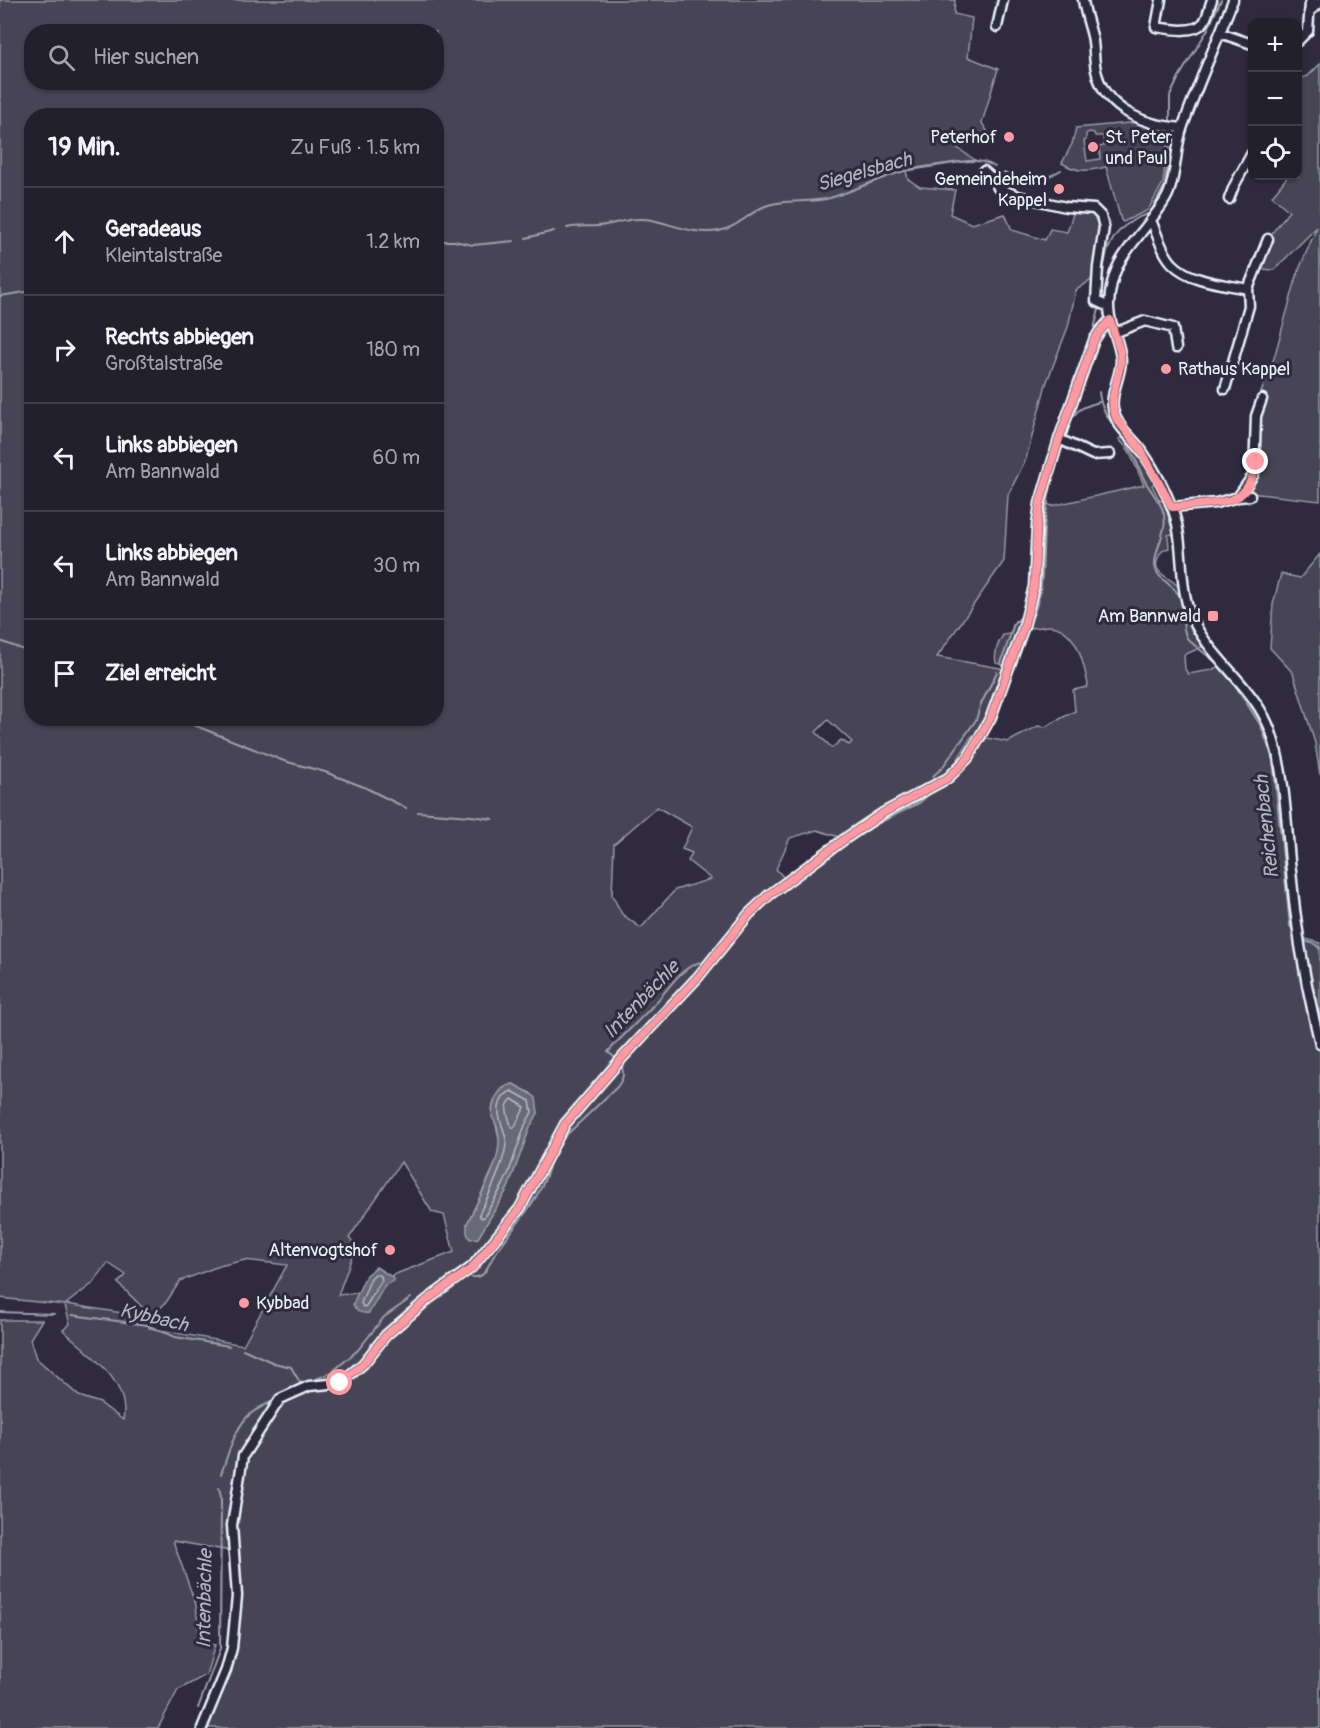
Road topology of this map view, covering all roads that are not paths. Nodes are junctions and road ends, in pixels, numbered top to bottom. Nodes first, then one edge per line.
1 (1003, 0) edge
2 (1083, 0) edge
3 (1161, 0) edge
4 (1212, 0) edge
5 (1233, 0) edge
6 (1313, 0) edge
7 (1320, 3) edge
8 (1309, 12) junction
9 (997, 27) dead end
10 (1220, 33) junction
11 (1302, 37) edge
12 (1248, 43) edge
13 (1175, 127) junction
14 (1248, 160) edge
15 (984, 171) dead end
16 (1229, 199) dead end
17 (1151, 220) junction
18 (1268, 239) dead end
19 (1248, 289) junction
20 (1105, 304) junction
21 (1110, 320) junction
22 (1114, 333) junction
23 (1176, 348) dead end
24 (1225, 389) dead end
25 (1262, 399) dead end
26 (1059, 439) junction
27 (1110, 454) dead end
28 (1250, 496) dead end
29 (1238, 497) junction
30 (1172, 507) junction
31 (1320, 1044) edge
32 (202, 1728) edge

1 - 9 street
2 - 13 street
3 - 4 street
5 - 10 street
6 - 8 street
7 - 8 street
8 - 11 street
10 - 12 street
10 - 13 street
13 - 17 street
14 - 16 street
15 - 20 street
17 - 19 street
17 - 20 street
18 - 19 street
19 - 24 street
20 - 21 street
21 - 22 street
21 - 26 street
22 - 23 street
22 - 30 street
25 - 29 street
26 - 27 street
26 - 32 street
28 - 29 street
29 - 30 street
30 - 31 street

